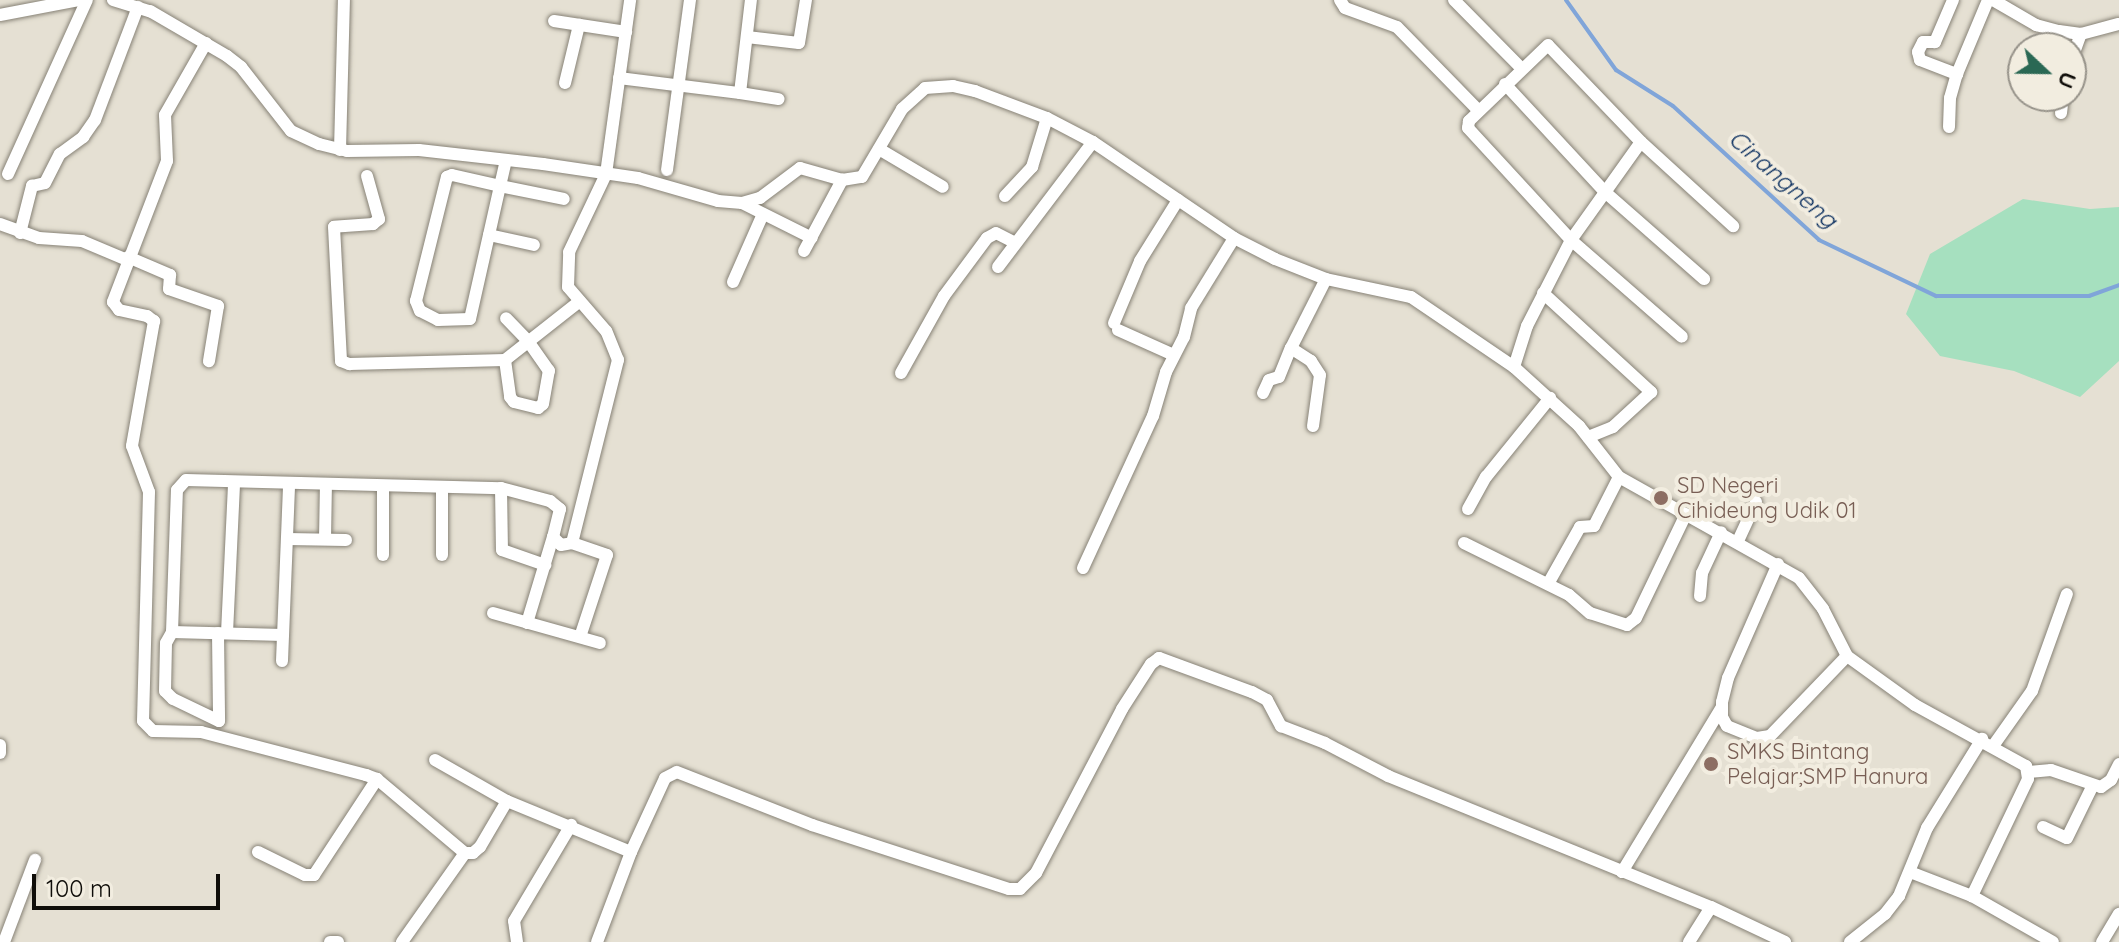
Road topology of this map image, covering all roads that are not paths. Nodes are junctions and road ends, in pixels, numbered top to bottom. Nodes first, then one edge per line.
1 (79, 0) edge
2 (87, 0) edge
3 (113, 0) edge
4 (344, 0) edge
5 (630, 0) edge
6 (690, 0) edge
7 (751, 0) edge
8 (806, 0) edge
9 (1340, 0) edge
10 (1454, 0) edge
11 (1953, 0) edge
12 (1991, 0) edge
13 (138, 7) junction
14 (0, 15) edge
15 (554, 21) dead end
16 (2119, 24) edge
17 (579, 25) junction
18 (626, 32) junction
19 (2071, 32) edge
20 (2087, 32) edge
21 (747, 37) junction
22 (206, 43) junction
23 (1521, 68) junction
24 (1957, 74) junction
25 (619, 78) junction
26 (565, 83) dead end
27 (679, 84) junction
28 (1505, 84) junction
29 (740, 93) junction
30 (779, 99) dead end
31 (1479, 111) junction
32 (1047, 118) junction
33 (1949, 127) dead end
34 (1093, 142) junction
35 (1641, 142) junction
36 (879, 149) junction
37 (340, 150) junction
38 (506, 160) junction
39 (667, 170) dead end
40 (8, 174) dead end
41 (606, 174) junction
42 (367, 176) dead end
43 (842, 180) junction
44 (500, 186) junction
45 (943, 187) dead end
46 (1605, 192) junction
47 (1005, 196) dead end
48 (564, 199) dead end
49 (1178, 200) junction
50 (742, 203) junction
51 (763, 214) junction
52 (0, 224) edge
53 (1733, 226) dead end
54 (20, 233) junction
55 (489, 235) junction
56 (812, 238) junction
57 (1234, 238) junction
58 (1571, 240) junction
59 (1016, 243) junction
60 (534, 245) dead end
61 (804, 251) dead end
62 (127, 258) junction
63 (998, 267) dead end
64 (1326, 279) junction
65 (1704, 279) dead end
66 (733, 282) dead end
67 (1543, 293) junction
68 (580, 301) junction
69 (506, 318) dead end
70 (1682, 337) dead end
71 (529, 342) junction
72 (1291, 348) junction
73 (1174, 355) junction
74 (505, 360) junction
75 (209, 361) dead end
76 (1514, 367) junction
77 (901, 373) dead end
78 (1263, 393) dead end
79 (1550, 398) junction
80 (1313, 426) dead end
81 (1588, 437) junction
82 (1619, 477) junction
83 (234, 482) junction
84 (289, 484) junction
85 (326, 484) junction
86 (383, 486) junction
87 (442, 487) junction
88 (501, 488) junction
89 (1756, 502) dead end
90 (1468, 509) dead end
91 (1686, 514) junction
92 (1721, 532) junction
93 (553, 537) junction
94 (287, 539) junction
95 (325, 539) junction
96 (346, 540) dead end
97 (1738, 541) junction
98 (572, 543) junction
99 (1464, 543) dead end
100 (383, 555) dead end
101 (442, 555) dead end
102 (1778, 564) junction
103 (545, 565) junction
104 (1083, 568) dead end
105 (1548, 584) junction
106 (2067, 594) dead end
107 (1700, 596) dead end
108 (493, 613) dead end
109 (527, 623) junction
110 (172, 632) junction
111 (223, 633) junction
112 (283, 635) junction
113 (580, 637) junction
114 (600, 643) dead end
115 (1847, 656) junction
116 (282, 661) dead end
117 (1722, 707) junction
118 (1987, 742) junction
119 (0, 745) edge
120 (0, 753) edge
121 (435, 760) dead end
122 (2119, 764) edge
123 (2029, 772) junction
124 (377, 779) junction
125 (2099, 786) junction
126 (2119, 794) edge
127 (507, 801) junction
128 (571, 825) junction
129 (2043, 827) dead end
130 (258, 852) dead end
131 (631, 852) junction
132 (465, 853) junction
133 (35, 860) dead end
134 (1622, 872) junction
135 (1910, 872) junction
136 (1972, 896) junction
137 (1711, 907) junction
138 (2119, 914) edge
139 (4, 942) edge
140 (330, 942) edge
141 (338, 942) edge
142 (402, 942) edge
143 (517, 942) edge
144 (597, 942) edge
145 (1689, 942) edge
146 (1785, 942) edge
147 (1850, 942) edge
148 (2053, 942) edge
149 (2102, 942) edge

1 - 14 street
2 - 40 street
3 - 13 street
4 - 37 street
5 - 18 street
6 - 27 street
7 - 21 street
8 - 21 street
9 - 31 street
10 - 23 street
11 - 24 street
12 - 19 street
12 - 24 street
13 - 22 street
13 - 54 street
15 - 17 street
16 - 20 street
17 - 18 street
17 - 26 street
18 - 25 street
21 - 29 street
22 - 37 street
22 - 62 street
23 - 28 street
23 - 35 street
24 - 33 street
25 - 27 street
25 - 41 street
27 - 29 street
27 - 39 street
28 - 31 street
28 - 46 street
29 - 30 street
31 - 58 street
32 - 34 street
32 - 36 street
32 - 47 street
34 - 49 street
34 - 59 street
35 - 46 street
35 - 53 street
36 - 43 street
36 - 45 street
37 - 38 street
38 - 41 street
38 - 44 street
41 - 50 street
41 - 68 street
42 - 74 street
43 - 50 street
43 - 56 street
44 - 48 street
44 - 55 street
44 - 55 street
46 - 58 street
46 - 65 street
49 - 57 street
49 - 73 street
50 - 51 street
51 - 56 street
51 - 66 street
52 - 54 street
54 - 62 street
55 - 60 street
56 - 61 street
57 - 64 street
57 - 73 street
58 - 67 street
58 - 70 street
59 - 63 street
59 - 77 street
62 - 75 street
62 - 124 street
64 - 72 street
64 - 76 street
67 - 76 street
67 - 81 street
68 - 71 street
68 - 98 street
69 - 71 street
71 - 74 street
71 - 74 street
72 - 78 street
72 - 80 street
73 - 104 street
76 - 79 street
79 - 81 street
79 - 90 street
81 - 82 street
82 - 91 street
82 - 105 street
83 - 84 street
83 - 110 street
83 - 111 street
84 - 85 street
84 - 94 street
85 - 86 street
85 - 95 street
86 - 87 street
86 - 100 street
87 - 88 street
87 - 101 street
88 - 93 street
88 - 103 street
89 - 97 street
91 - 92 street
91 - 105 street
92 - 97 street
92 - 107 street
93 - 98 street
93 - 103 street
94 - 95 street
94 - 112 street
95 - 96 street
97 - 102 street
98 - 113 street
99 - 105 street
102 - 115 street
102 - 117 street
103 - 109 street
106 - 118 street
108 - 109 street
109 - 113 street
110 - 111 street
110 - 111 street
111 - 112 street
112 - 116 street
113 - 114 street
115 - 117 street
115 - 118 street
117 - 134 street
118 - 123 street
118 - 135 street
119 - 120 street
121 - 127 street
122 - 125 street
123 - 125 street
123 - 136 street
124 - 130 street
124 - 132 street
125 - 126 street
125 - 129 street
127 - 128 street
127 - 132 street
128 - 131 street
128 - 143 street
131 - 134 street
131 - 144 street
132 - 142 street
133 - 139 street
134 - 137 street
135 - 136 street
135 - 147 street
136 - 148 street
137 - 145 street
137 - 146 street
138 - 149 street
140 - 141 street

